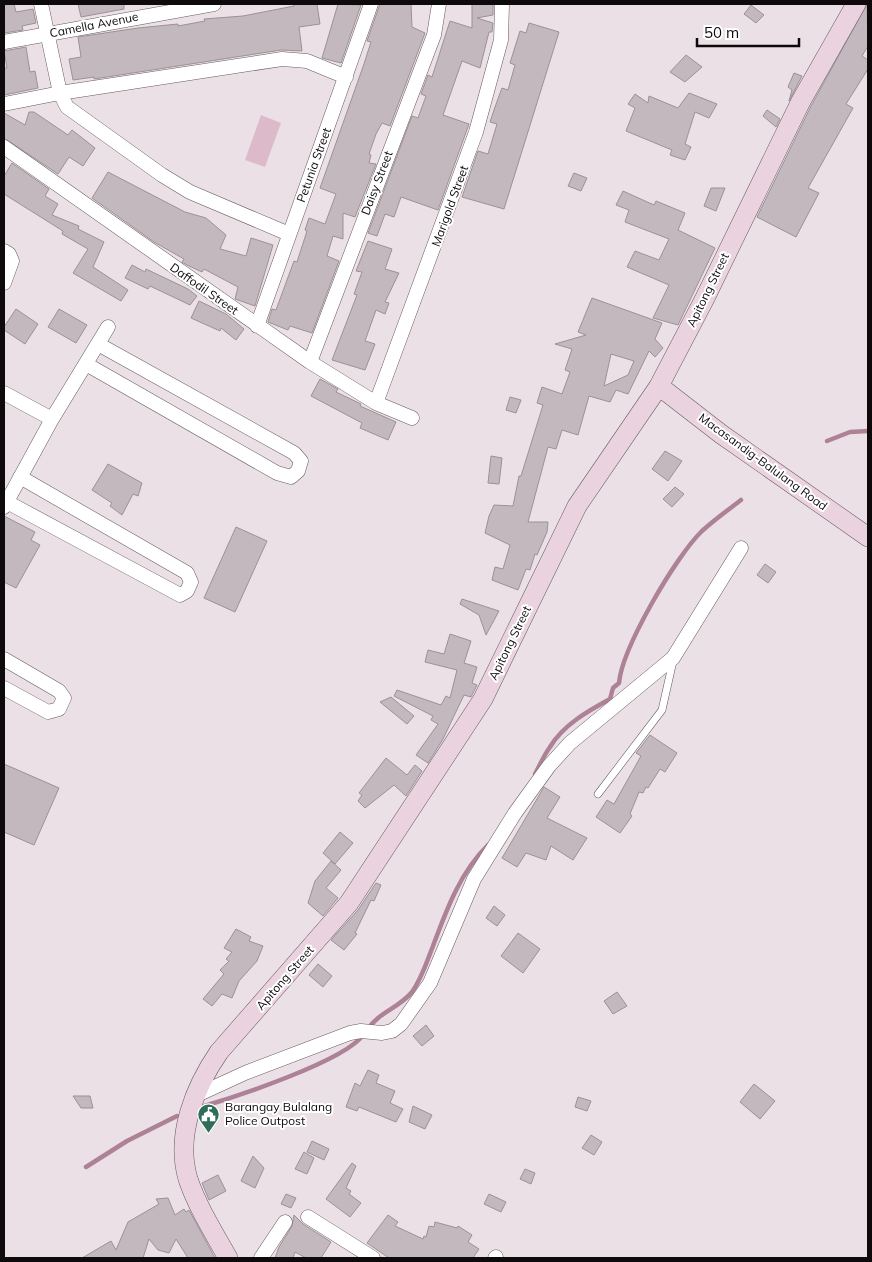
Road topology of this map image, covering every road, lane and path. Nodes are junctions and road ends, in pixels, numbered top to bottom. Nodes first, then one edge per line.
1 (41, 4) edge
2 (214, 4) edge
3 (371, 4) edge
4 (439, 4) edge
5 (502, 4) edge
6 (856, 4) edge
7 (47, 34) junction
8 (4, 42) edge
9 (346, 77) junction
10 (60, 93) junction
11 (4, 104) edge
12 (4, 147) edge
13 (289, 234) junction
14 (8, 256) edge
15 (4, 283) edge
16 (257, 326) junction
17 (108, 327) dead end
18 (98, 344) junction
19 (310, 362) junction
20 (86, 364) junction
21 (659, 386) junction
22 (4, 393) edge
23 (376, 403) junction
24 (412, 418) dead end
25 (52, 419) junction
26 (20, 477) junction
27 (5, 504) edge
28 (868, 537) edge
29 (741, 548) dead end
30 (4, 658) edge
31 (673, 658) junction
32 (4, 688) edge
33 (598, 794) dead end
34 (195, 1096) junction
35 (308, 1217) dead end
36 (285, 1222) dead end
37 (228, 1258) edge
38 (261, 1258) edge
39 (373, 1258) edge

1 - 7 street
2 - 7 street, Camella Avenue
3 - 9 street, Petunia Street
4 - 19 street, Daisy Street
5 - 23 street, Marigold Street
6 - 21 street, Apitong Street
7 - 8 street, Camella Avenue
7 - 10 street
9 - 10 street
9 - 13 street, Petunia Street
10 - 11 street
10 - 13 street
12 - 16 street, Daffodil Street
13 - 16 street, Petunia Street
14 - 15 street
16 - 19 street, Daffodil Street
17 - 18 street
18 - 20 street
18 - 20 street
19 - 23 street, Daffodil Street
20 - 25 street
21 - 28 street, Macasandig-Balulang Road
21 - 34 street, Apitong Street
22 - 25 street
23 - 24 street, Daffodil Street
25 - 26 street
26 - 27 street
26 - 27 street
29 - 31 street
30 - 32 street
31 - 33 lane
31 - 34 street
34 - 37 street, Apitong Street
35 - 39 street
36 - 38 street

